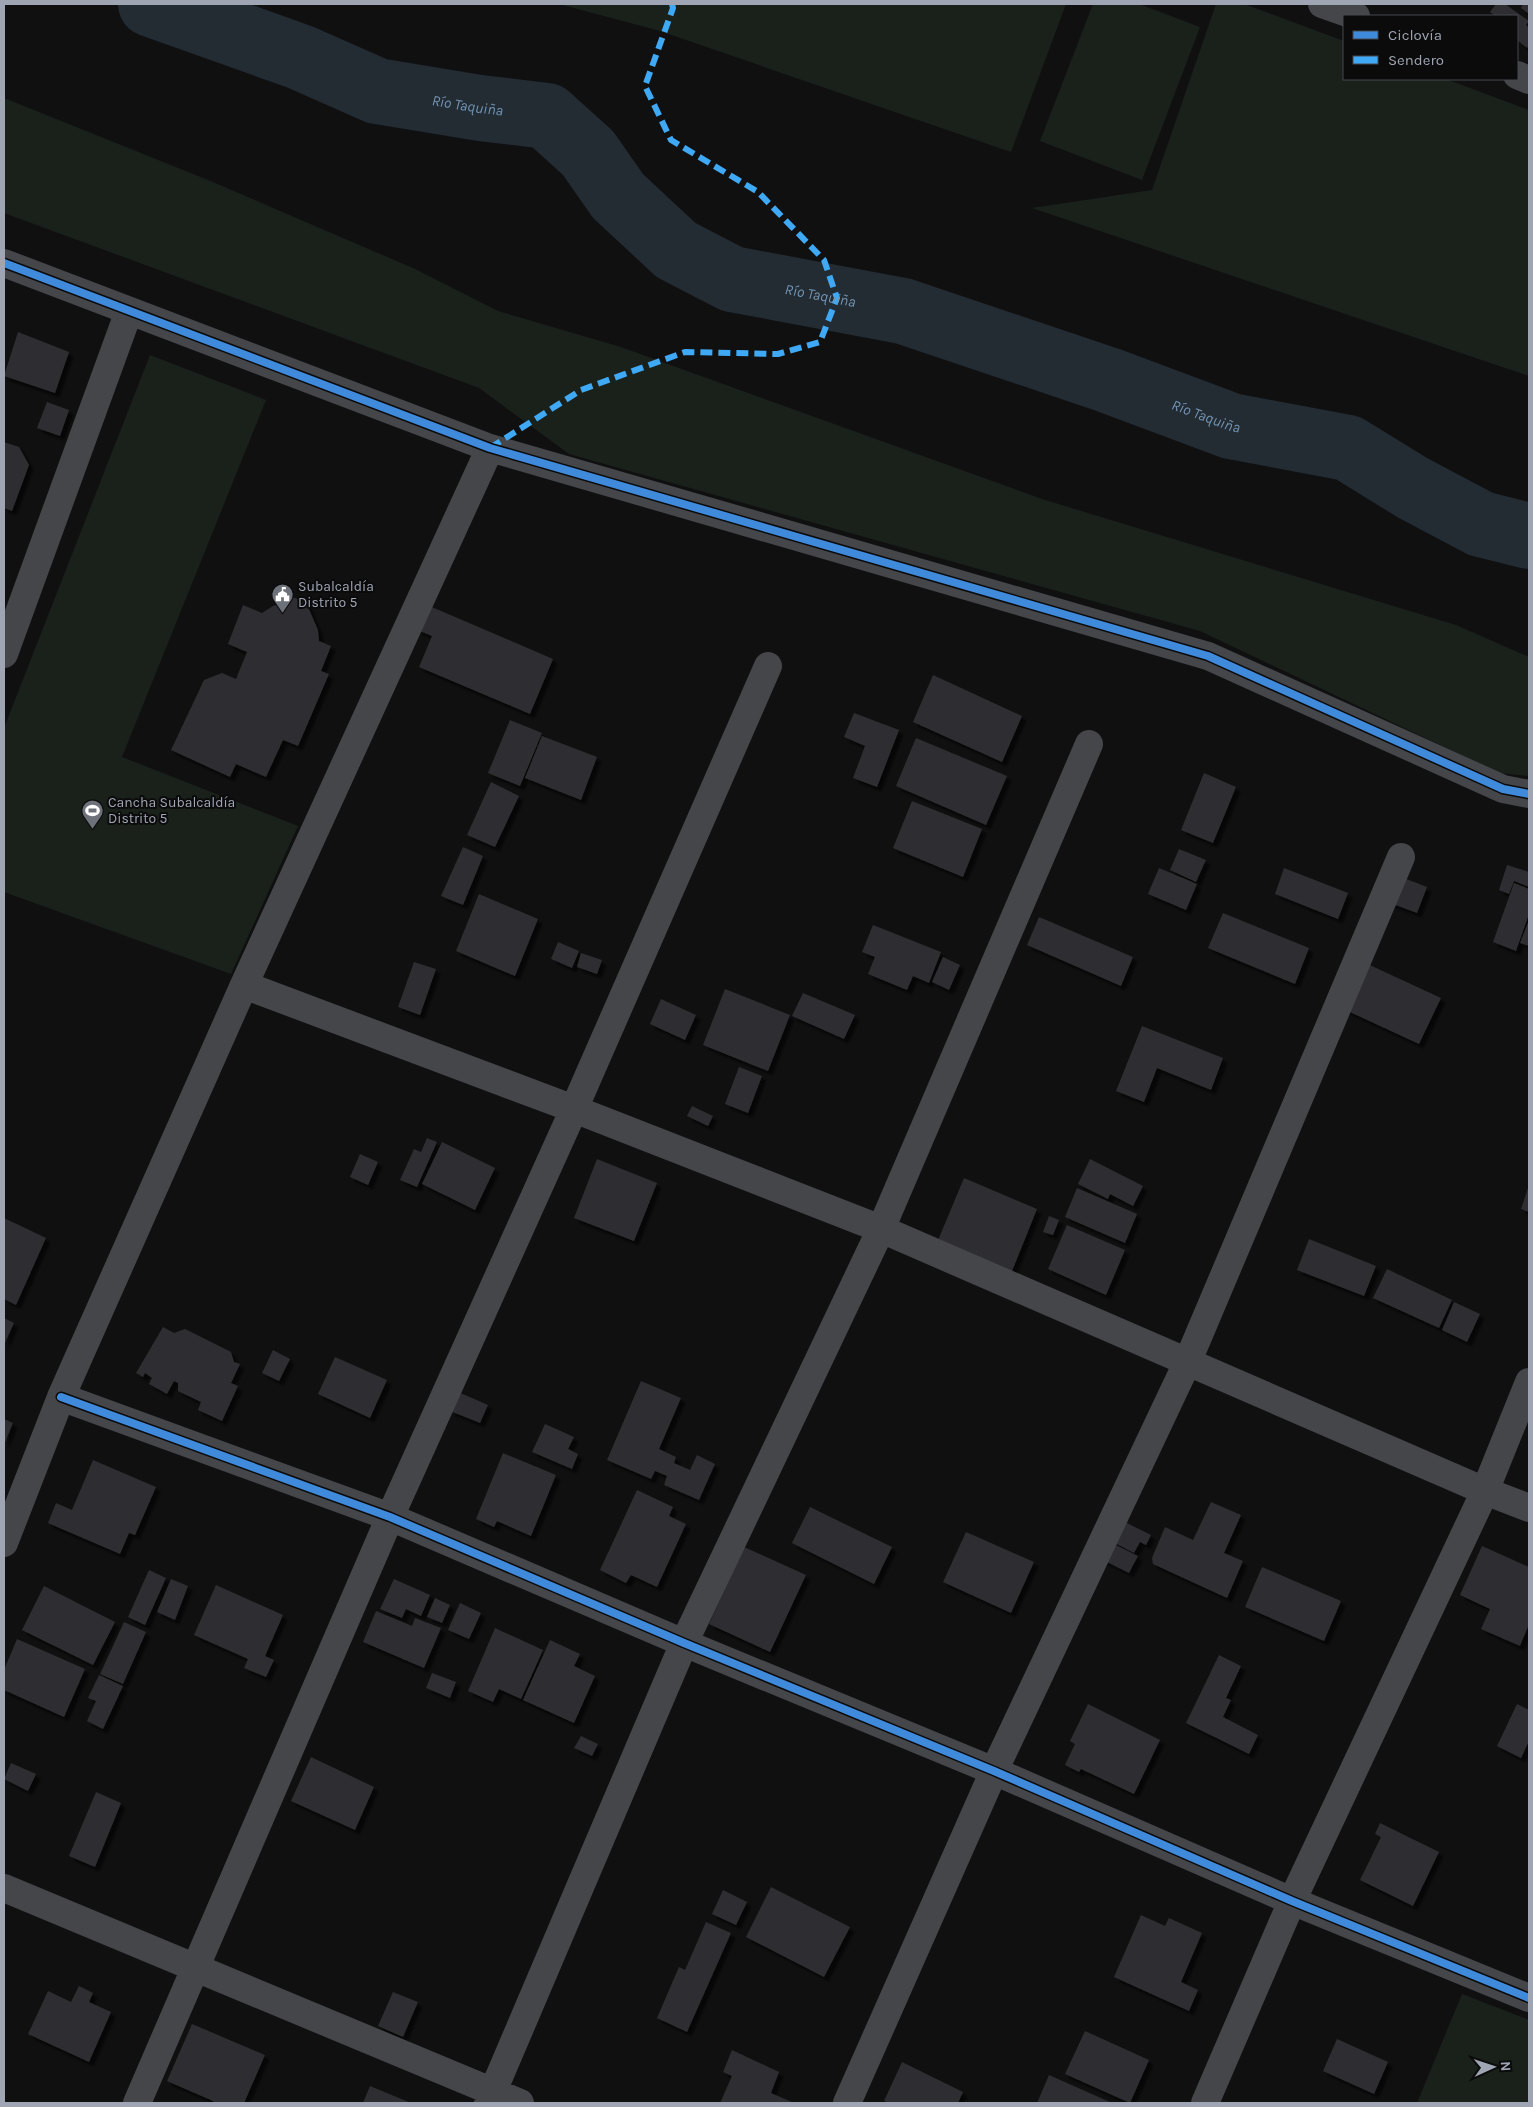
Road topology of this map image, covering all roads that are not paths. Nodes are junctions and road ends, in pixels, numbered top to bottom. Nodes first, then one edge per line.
1 (1322, 4) edge
2 (1353, 15) edge
3 (4, 263) edge
4 (129, 311) junction
5 (490, 448) junction
6 (4, 654) edge
7 (768, 666) dead end
8 (1089, 744) dead end
9 (1529, 794) edge
10 (1401, 857) dead end
11 (244, 985) junction
12 (574, 1109) junction
13 (881, 1229) junction
14 (1187, 1362) junction
15 (1529, 1382) edge
16 (61, 1397) junction
17 (1484, 1491) junction
18 (1529, 1508) edge
19 (390, 1517) junction
20 (4, 1543) edge
21 (684, 1643) junction
22 (994, 1771) junction
23 (4, 1888) edge
24 (1292, 1901) junction
25 (195, 1968) junction
26 (1529, 1998) edge
27 (490, 2098) edge
28 (137, 2103) edge
29 (520, 2103) edge
30 (847, 2103) edge
31 (1205, 2103) edge

1 - 2 street
3 - 4 street
4 - 5 street
4 - 6 street
5 - 9 street
5 - 11 street
7 - 12 street
8 - 13 street
10 - 14 street
11 - 12 street
11 - 16 street
12 - 13 street
12 - 19 street
13 - 14 street
13 - 21 street
14 - 17 street
14 - 22 street
15 - 17 street
16 - 19 street
16 - 20 street
17 - 18 street
17 - 24 street
19 - 21 street
19 - 25 street
21 - 22 street
21 - 27 street
22 - 24 street
22 - 30 street
23 - 25 street
24 - 26 street
24 - 31 street
25 - 27 street
25 - 28 street
27 - 29 street

